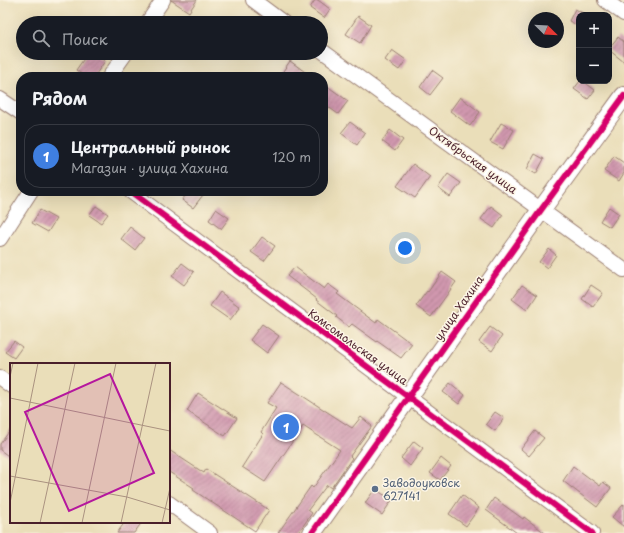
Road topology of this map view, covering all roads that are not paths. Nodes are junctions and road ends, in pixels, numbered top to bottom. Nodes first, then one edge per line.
1 (163, 0) edge
2 (253, 0) edge
3 (605, 0) edge
4 (624, 14) edge
5 (152, 16) edge
6 (275, 16) edge
7 (328, 55) edge
8 (121, 60) edge
9 (113, 72) edge
10 (624, 96) edge
11 (0, 99) edge
12 (16, 110) edge
13 (28, 196) edge
14 (137, 196) edge
15 (541, 210) junction
16 (0, 239) edge
17 (624, 270) edge
18 (0, 378) edge
19 (10, 385) edge
20 (409, 397) junction
21 (170, 504) edge
22 (210, 533) edge
23 (312, 533) edge
24 (592, 533) edge

1 - 5 street
2 - 6 street
3 - 4 street
7 - 15 street, Октябрьская улица
8 - 9 street
10 - 15 street, улица Хахина
11 - 12 street
13 - 16 street
14 - 20 street, Комсомольская улица
15 - 17 street, Октябрьская улица
15 - 20 street, улица Хахина
18 - 19 street
20 - 23 street, улица Хахина
20 - 24 street, Комсомольская улица
21 - 22 street

